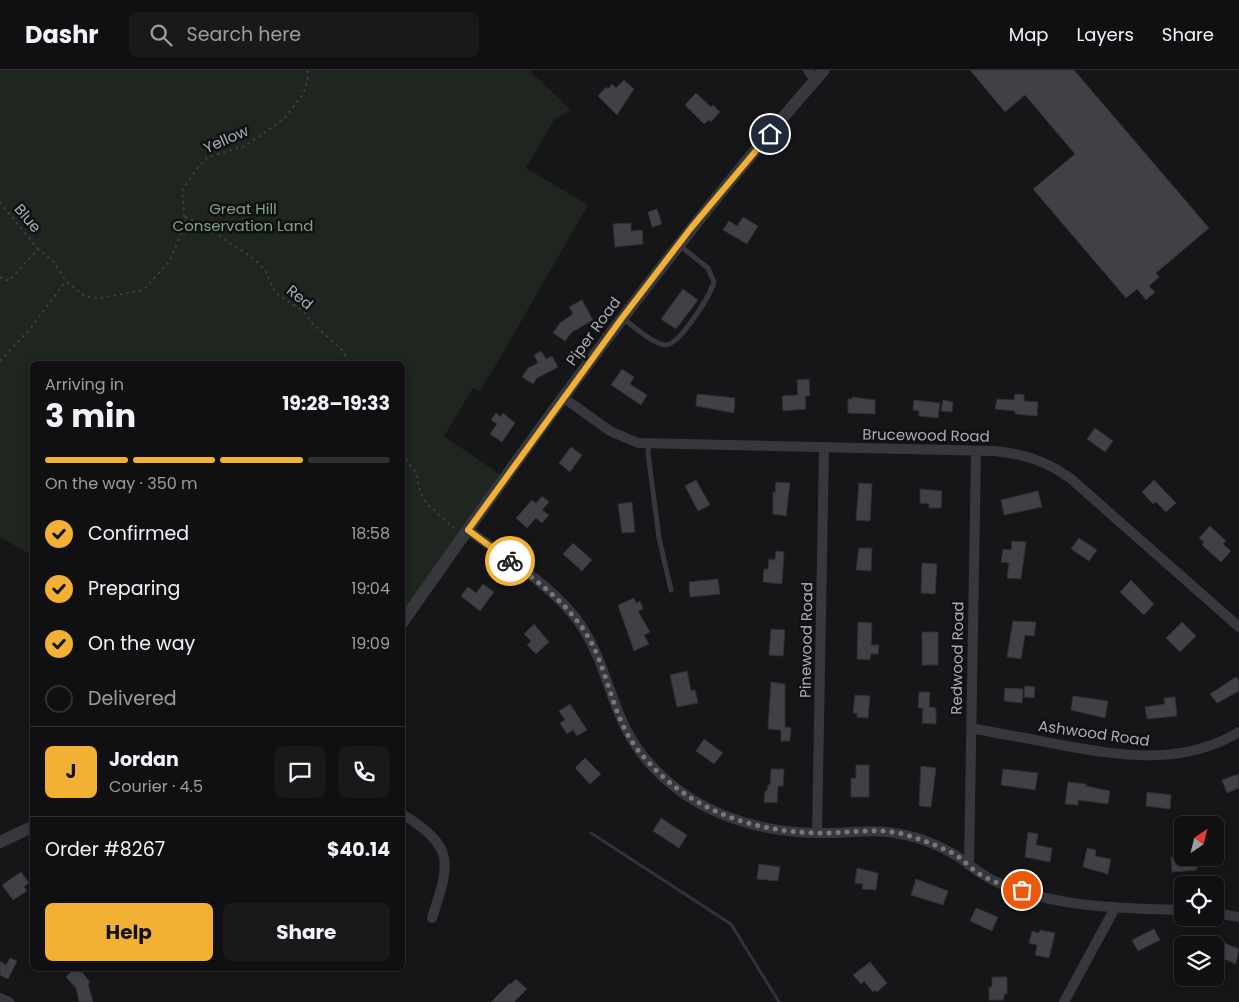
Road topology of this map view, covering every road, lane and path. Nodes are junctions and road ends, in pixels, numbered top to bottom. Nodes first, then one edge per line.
1 (307, 70) edge
2 (824, 70) edge
3 (812, 76) edge
4 (0, 202) edge
5 (186, 217) junction
6 (678, 245) junction
7 (38, 249) junction
8 (0, 277) edge
9 (66, 281) junction
10 (622, 318) junction
11 (0, 361) edge
12 (348, 361) edge
13 (564, 398) junction
14 (649, 444) junction
15 (824, 448) junction
16 (976, 451) junction
17 (405, 458) edge
18 (466, 533) junction
19 (671, 590) dead end
20 (405, 619) edge
21 (1239, 627) edge
22 (971, 728) junction
23 (1239, 732) edge
24 (405, 816) edge
25 (30, 828) edge
26 (817, 833) junction
27 (0, 842) edge
28 (968, 865) junction
29 (1115, 908) junction
30 (1174, 910) edge
31 (1224, 914) edge
32 (1239, 917) edge
33 (432, 918) dead end
34 (0, 998) edge
35 (9, 1002) edge
36 (1064, 1002) edge

1 - 5 path, Yellow
2 - 3 street, Piper Road
3 - 6 street, Piper Road
4 - 7 path, Blue
5 - 9 path, Yellow
5 - 12 path, Red
6 - 10 street, Piper Road
6 - 10 lane
7 - 8 path
7 - 9 path, Yellow
9 - 11 path
10 - 13 street, Piper Road
13 - 14 street, Brucewood Road
13 - 18 street, Piper Road
14 - 15 street, Brucewood Road
14 - 19 lane
15 - 16 street, Brucewood Road
15 - 26 street, Pinewood Road
16 - 21 street, Brucewood Road
16 - 22 street, Redwood Road
17 - 18 path
18 - 20 street, Piper Road
18 - 26 street
22 - 23 street, Ashwood Road
22 - 28 street, Redwood Road
24 - 33 street
25 - 27 street
26 - 28 street
28 - 29 street
29 - 30 street
29 - 36 street
31 - 32 street
34 - 35 street

